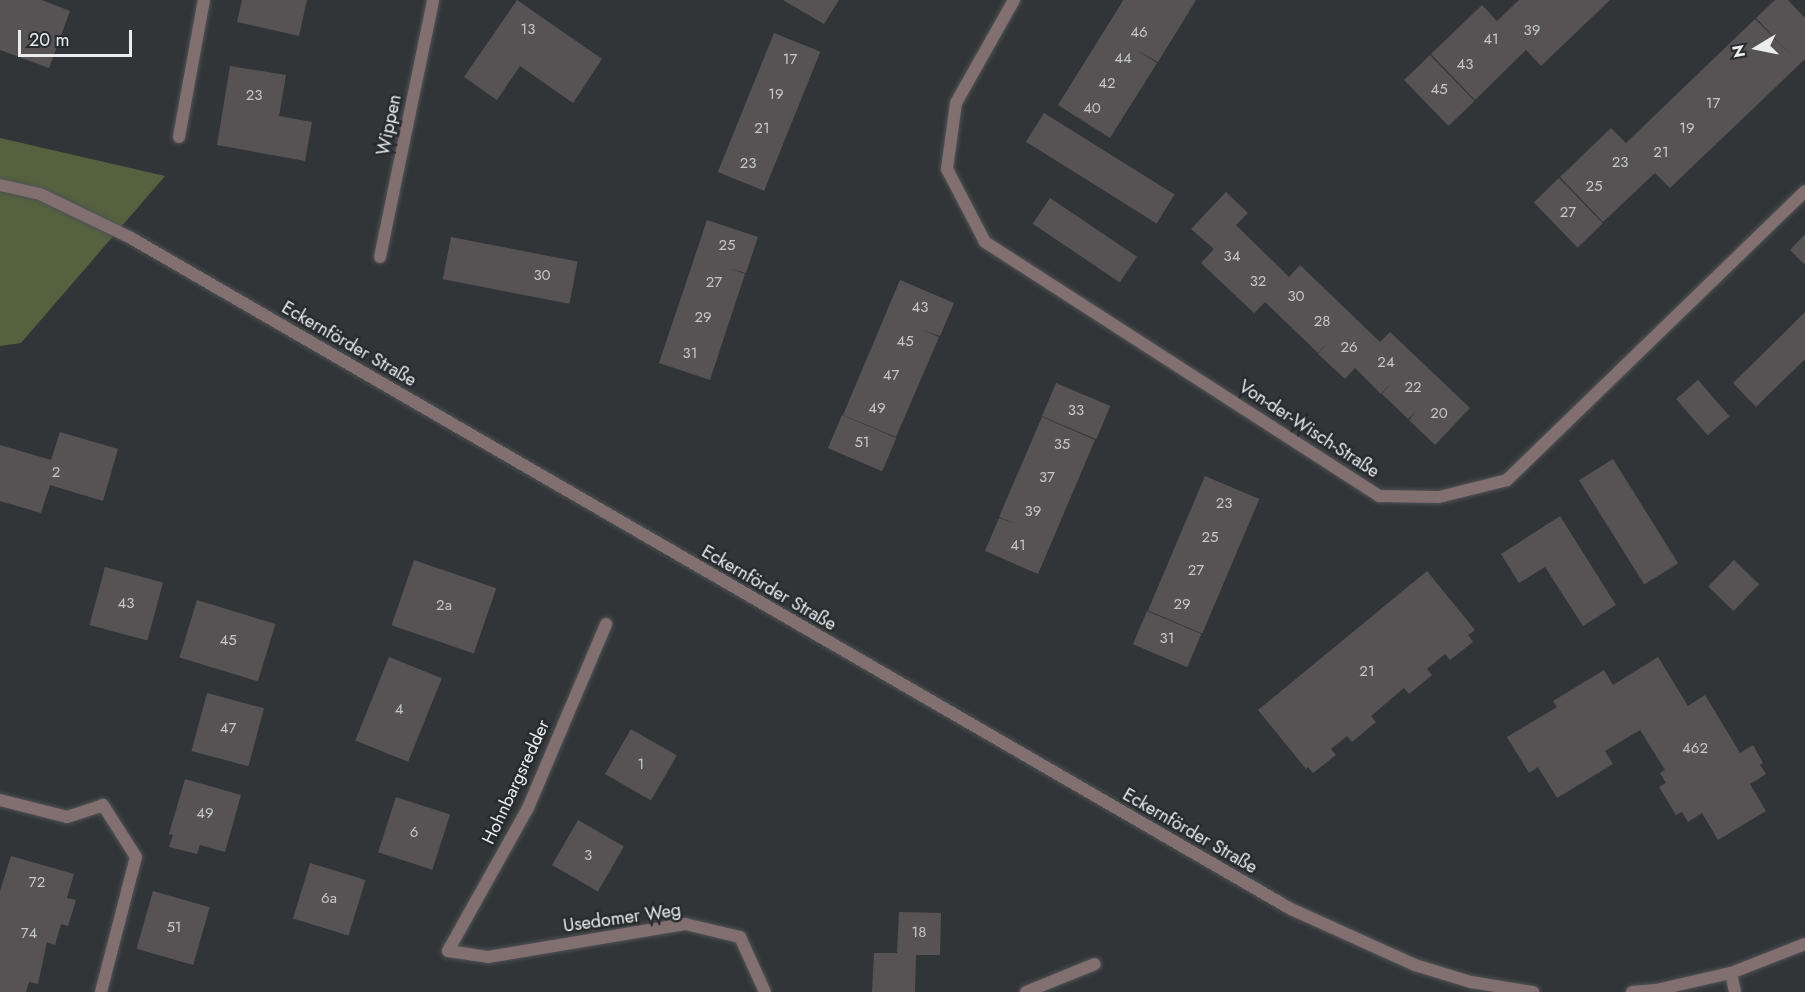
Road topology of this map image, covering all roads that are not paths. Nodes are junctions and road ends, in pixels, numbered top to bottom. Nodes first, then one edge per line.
1 (204, 0) edge
2 (433, 0) edge
3 (1014, 0) edge
4 (179, 137) dead end
5 (0, 185) edge
6 (1805, 191) edge
7 (380, 257) dead end
8 (606, 624) dead end
9 (0, 800) edge
10 (1805, 944) edge
11 (448, 951) joint
12 (1095, 964) dead end
13 (1731, 973) junction
14 (101, 992) edge
15 (765, 992) edge
16 (1026, 992) edge
17 (1533, 992) edge
18 (1632, 992) edge
19 (1735, 992) edge

1 - 4 street
2 - 7 street, Wippen
3 - 6 street, Von-der-Wisch-Straße
5 - 17 street, Eckernförder Straße
8 - 11 street, Hohnbargsredder
9 - 14 street
10 - 13 street
11 - 15 street, Usedomer Weg
12 - 16 street
13 - 18 street
13 - 19 street

